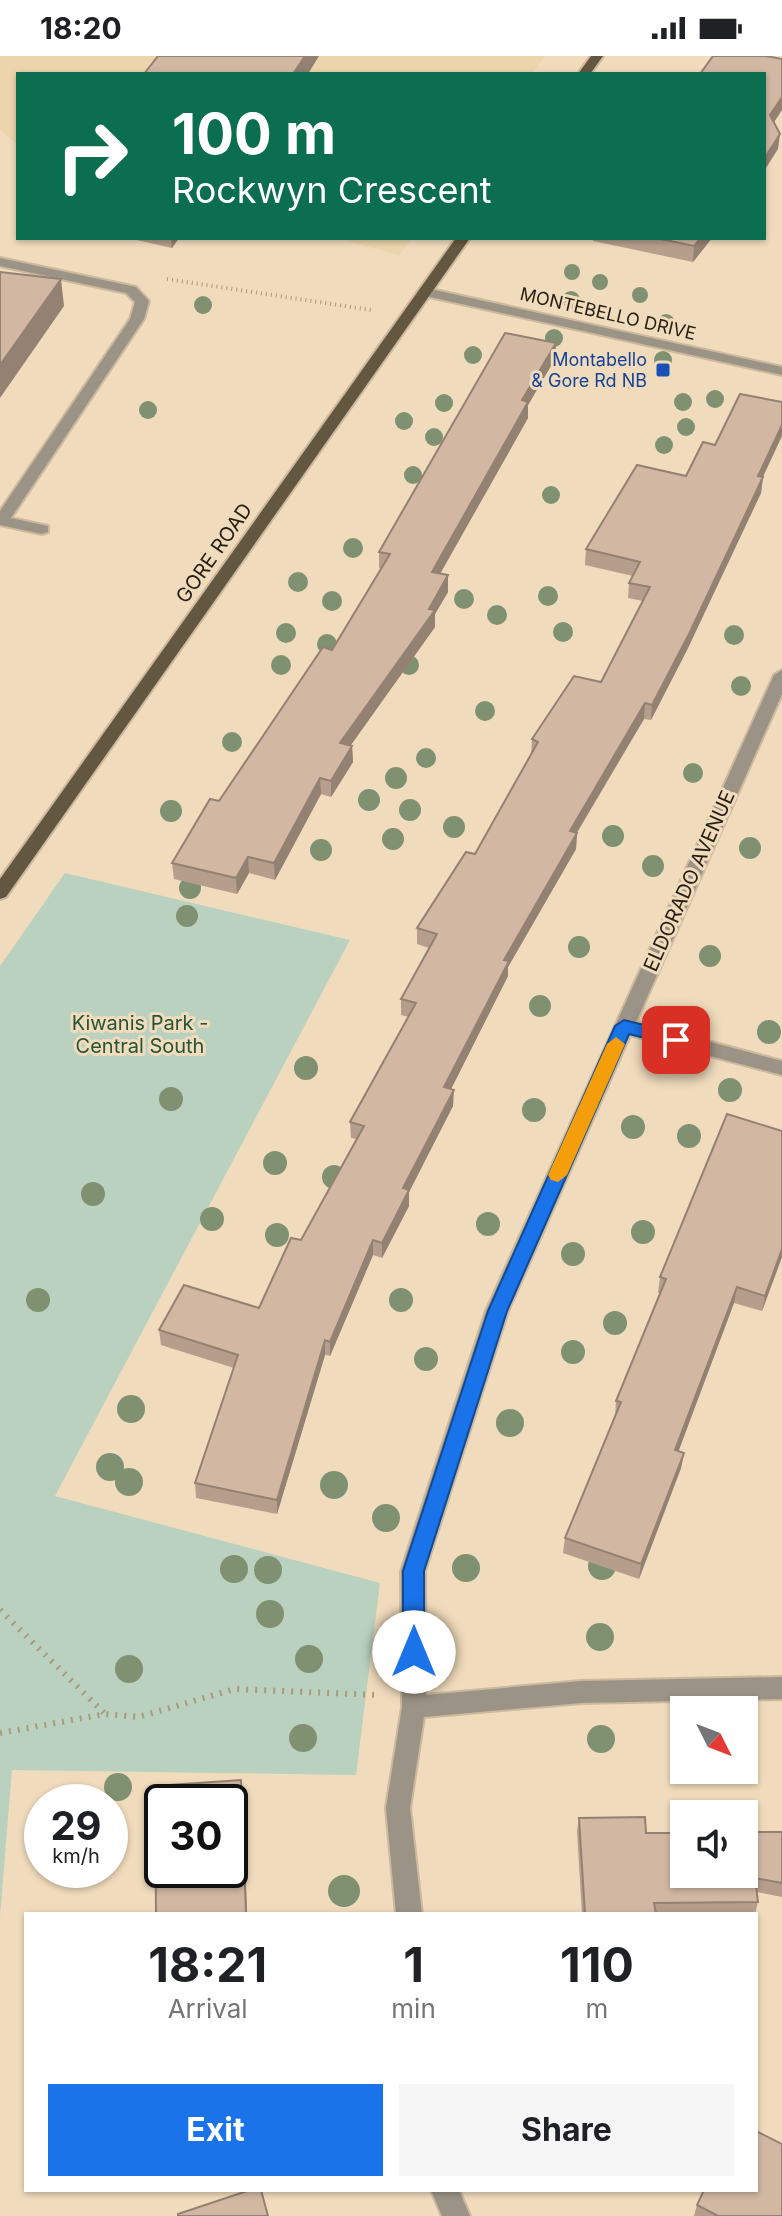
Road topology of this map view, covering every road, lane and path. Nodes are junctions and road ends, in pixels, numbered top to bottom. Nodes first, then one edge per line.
1 (462, 240) edge
2 (0, 262) edge
3 (162, 278) dead end
4 (426, 292) junction
5 (375, 311) dead end
6 (782, 371) edge
7 (1, 521) edge
8 (42, 529) dead end
9 (782, 675) edge
10 (0, 893) edge
11 (624, 1026) junction
12 (782, 1068) edge
13 (0, 1610) edge
14 (782, 1688) edge
15 (414, 1707) junction
16 (105, 1714) junction
17 (0, 1733) edge
18 (409, 1912) edge
19 (446, 2192) edge
20 (456, 2216) edge

1 - 4 main road, GORE ROAD
2 - 7 street
3 - 5 path
4 - 6 street, MONTEBELLO DRIVE
4 - 10 main road, GORE ROAD
7 - 8 street
9 - 11 street, ELDORADO AVENUE
11 - 12 street
11 - 15 street, ELDORADO AVENUE
13 - 16 path
14 - 15 street
15 - 16 path
15 - 18 street, ELDORADO AVENUE
16 - 17 path
19 - 20 street

